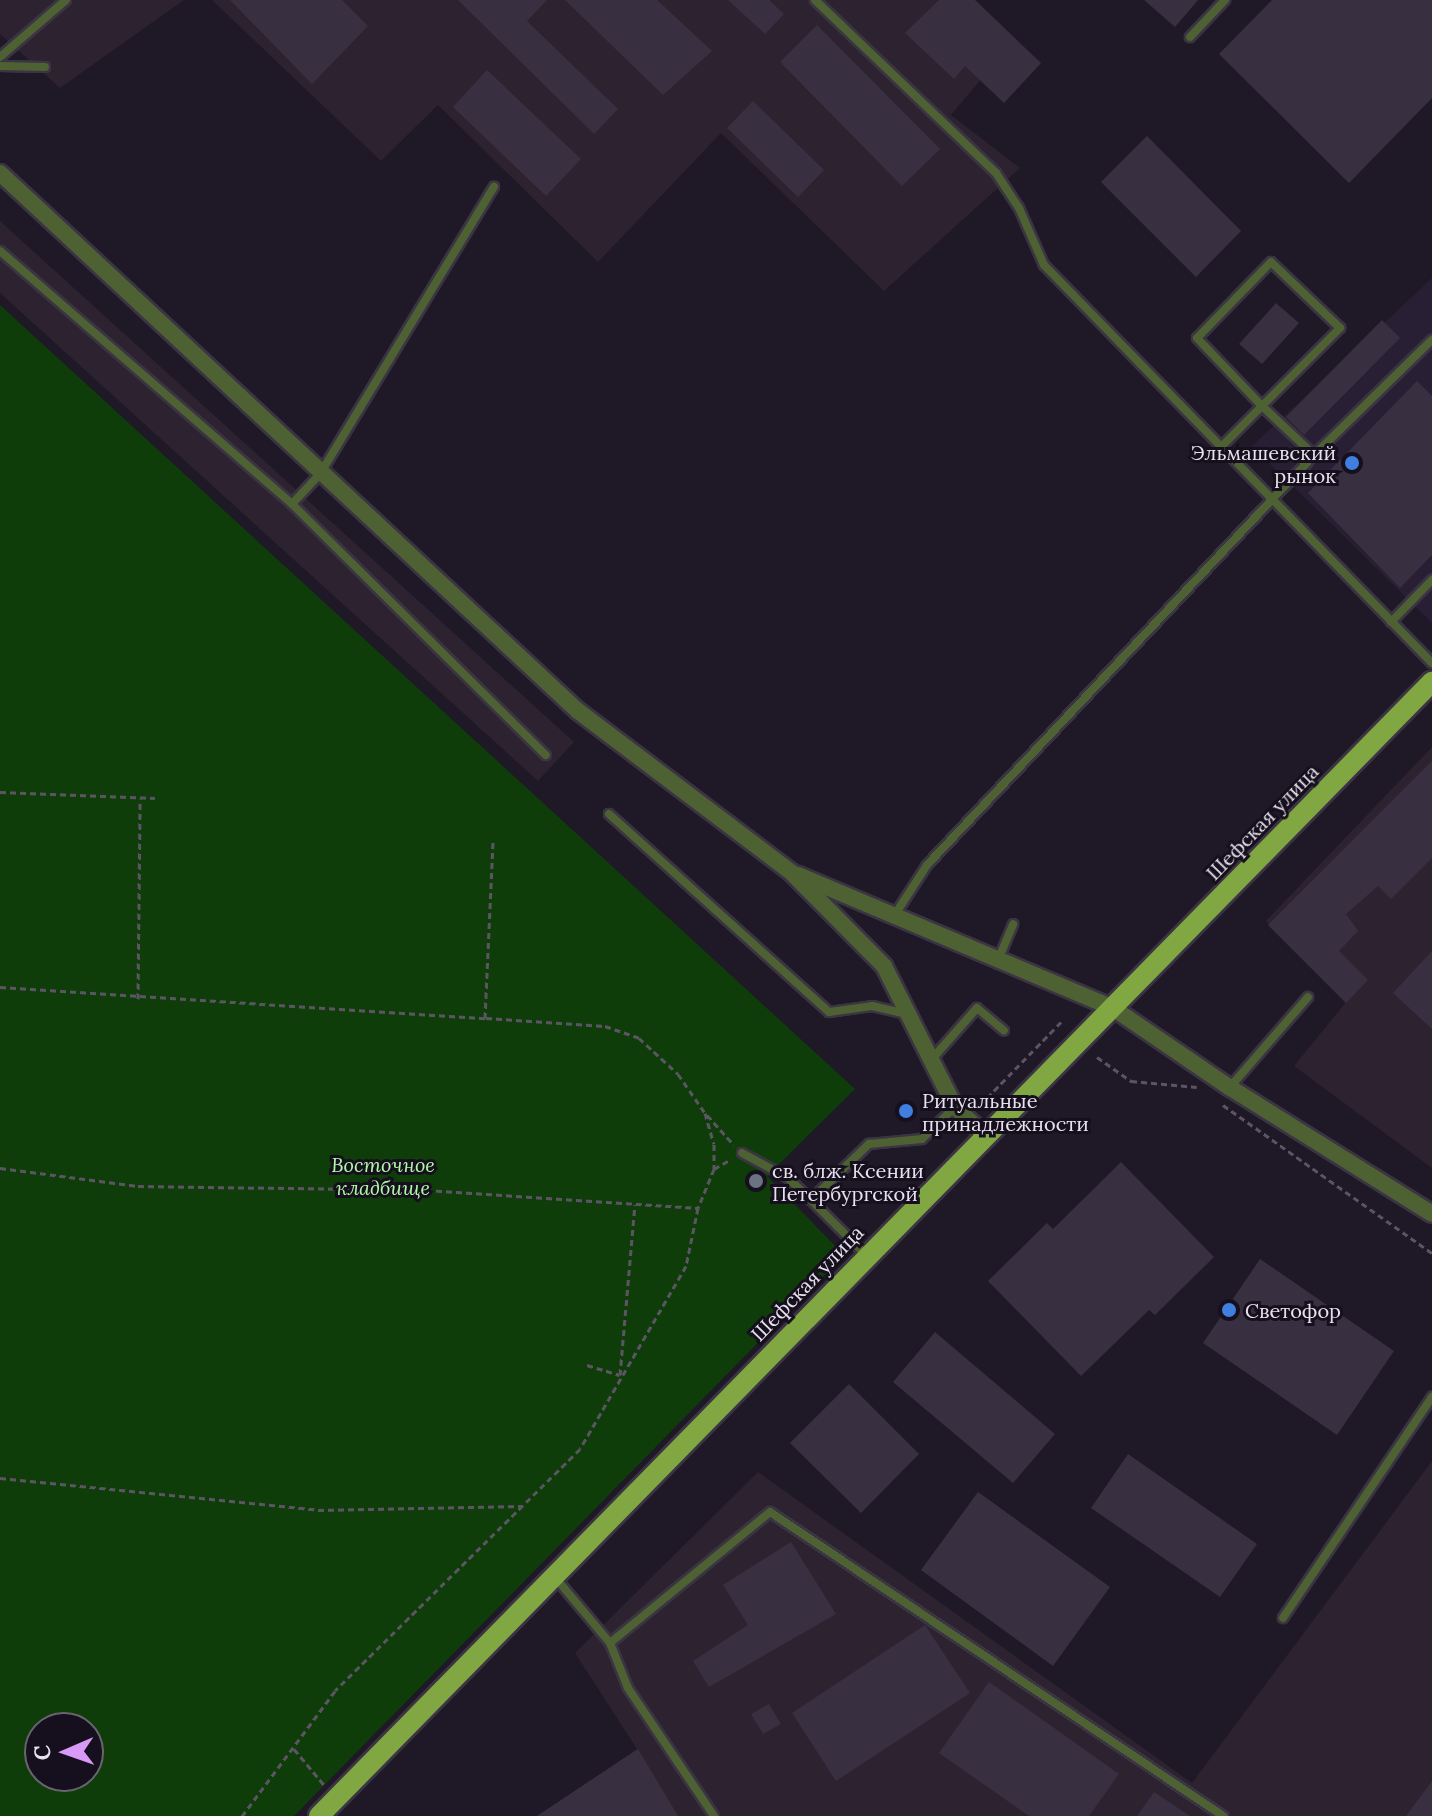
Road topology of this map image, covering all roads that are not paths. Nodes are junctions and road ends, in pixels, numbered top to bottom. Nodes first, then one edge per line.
1 (66, 0) edge
2 (815, 0) edge
3 (1225, 0) edge
4 (1190, 37) dead end
5 (0, 57) edge
6 (0, 66) edge
7 (45, 67) dead end
8 (0, 173) edge
9 (494, 187) dead end
10 (0, 251) edge
11 (1432, 340) edge
12 (1262, 406) junction
13 (1220, 448) junction
14 (1314, 455) junction
15 (320, 474) junction
16 (1270, 502) junction
17 (292, 504) junction
18 (1432, 580) edge
19 (1391, 622) junction
20 (1432, 663) edge
21 (1432, 682) edge
22 (546, 755) dead end
23 (609, 814) dead end
24 (792, 873) junction
25 (896, 913) junction
26 (1013, 924) dead end
27 (998, 961) junction
28 (1308, 997) dead end
29 (1113, 1008) junction
30 (908, 1014) junction
31 (1004, 1031) dead end
32 (931, 1060) junction
33 (1229, 1087) junction
34 (961, 1112) junction
35 (986, 1136) junction
36 (742, 1153) road end
37 (811, 1200) junction
38 (1432, 1214) edge
39 (868, 1256) junction
40 (1432, 1397) edge
41 (554, 1575) junction
42 (1283, 1618) dead end
43 (610, 1643) junction
44 (319, 1816) edge
45 (714, 1816) edge
46 (1223, 1816) edge

1 - 5 lane
2 - 13 lane
3 - 4 lane
6 - 7 lane
8 - 15 street
9 - 15 lane
10 - 17 lane
11 - 14 lane
12 - 12 lane
12 - 13 lane
12 - 14 lane
13 - 16 lane
14 - 16 lane
15 - 17 lane
15 - 24 street
16 - 19 lane
16 - 25 lane
17 - 22 lane
18 - 19 lane
19 - 20 lane
21 - 29 main road, Шефская улица
23 - 30 lane
24 - 25 street
24 - 30 street
25 - 27 street
26 - 27 lane
27 - 29 street
28 - 33 lane
29 - 33 street
29 - 35 main road, Шефская улица
30 - 32 street
31 - 32 lane
32 - 34 street
33 - 38 street
34 - 35 street
34 - 37 lane
35 - 39 main road, Шефская улица
36 - 37 lane
37 - 39 lane
39 - 41 main road, Шефская улица
40 - 42 lane
41 - 43 lane
41 - 44 main road, Шефская улица
43 - 45 lane
43 - 46 lane

